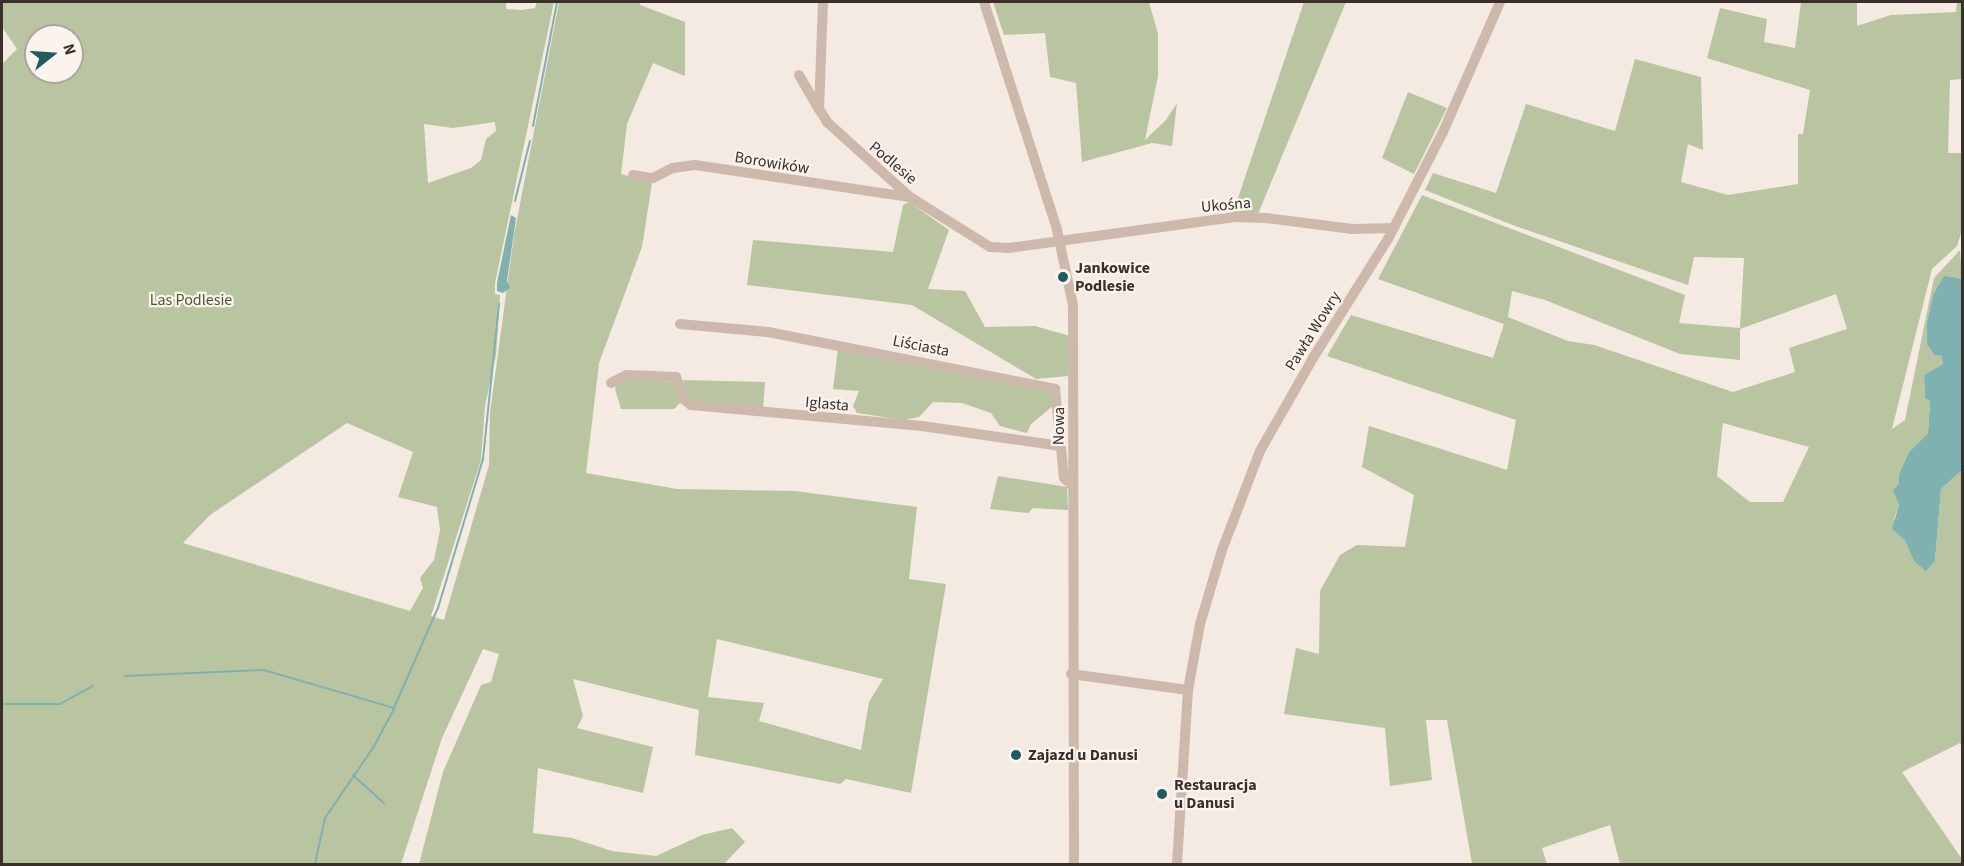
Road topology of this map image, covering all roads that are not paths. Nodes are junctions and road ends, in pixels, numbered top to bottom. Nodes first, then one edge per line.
1 (823, 2) edge
2 (984, 2) edge
3 (1500, 2) edge
4 (799, 75) dead end
5 (819, 109) junction
6 (633, 175) dead end
7 (909, 197) junction
8 (1394, 228) junction
9 (1061, 242) junction
10 (680, 324) dead end
11 (611, 383) dead end
12 (1061, 446) junction
13 (1073, 486) junction
14 (1071, 675) junction
15 (1188, 690) junction
16 (1074, 864) edge
17 (1177, 864) edge

1 - 5 street
2 - 9 street, Nowa
3 - 8 street, Pawła Wowry
4 - 5 street, Podlesie
5 - 7 street, Podlesie
6 - 7 street, Borowików
7 - 9 street, Podlesie
8 - 9 street, Ukośna
8 - 15 street, Pawła Wowry
9 - 13 street, Nowa
10 - 12 street, Liściasta
11 - 12 street, Iglasta
12 - 13 street, Liściasta
13 - 14 street, Nowa
14 - 15 street
14 - 16 street, Nowa
15 - 17 street, Pawła Wowry

